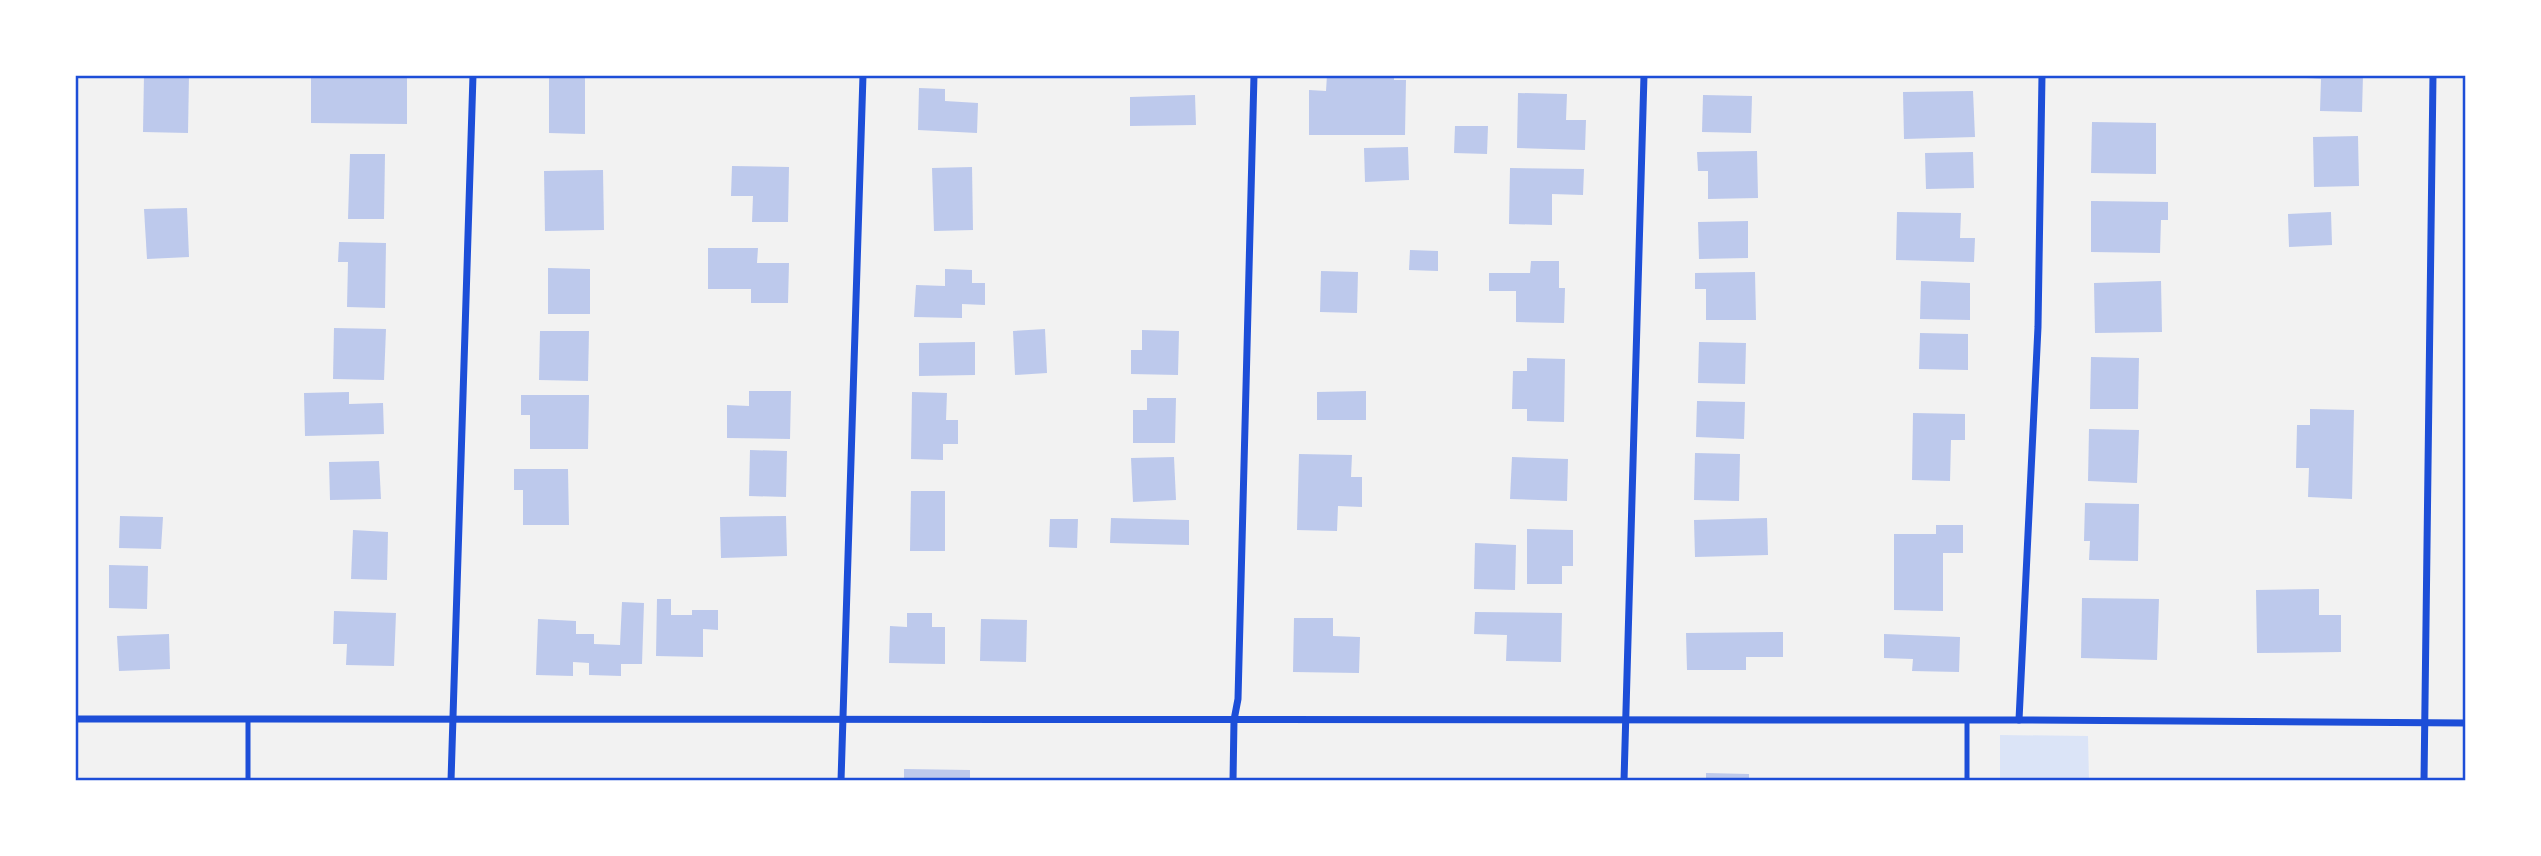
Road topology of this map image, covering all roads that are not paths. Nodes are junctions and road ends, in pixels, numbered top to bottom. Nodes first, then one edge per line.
1 (473, 75) edge
2 (863, 75) edge
3 (1254, 75) edge
4 (1644, 75) edge
5 (2042, 75) edge
6 (2433, 75) edge
7 (453, 718) junction
8 (75, 719) edge
9 (248, 720) junction
10 (844, 720) junction
11 (1234, 720) junction
12 (1967, 720) junction
13 (2019, 720) junction
14 (1625, 721) junction
15 (2425, 722) junction
16 (2466, 723) edge
17 (248, 781) edge
18 (452, 781) edge
19 (841, 781) edge
20 (1233, 781) edge
21 (1624, 781) edge
22 (1967, 781) edge
23 (2424, 781) edge

1 - 7 street
2 - 10 street
3 - 11 street
4 - 14 street
5 - 13 street
6 - 15 street
7 - 9 street
7 - 10 street
7 - 18 street
8 - 9 street
9 - 17 lane
10 - 11 street
10 - 19 street
11 - 14 street
11 - 20 street
12 - 13 street
12 - 14 street
12 - 22 lane
13 - 15 street
14 - 21 street
15 - 16 street
15 - 23 street

